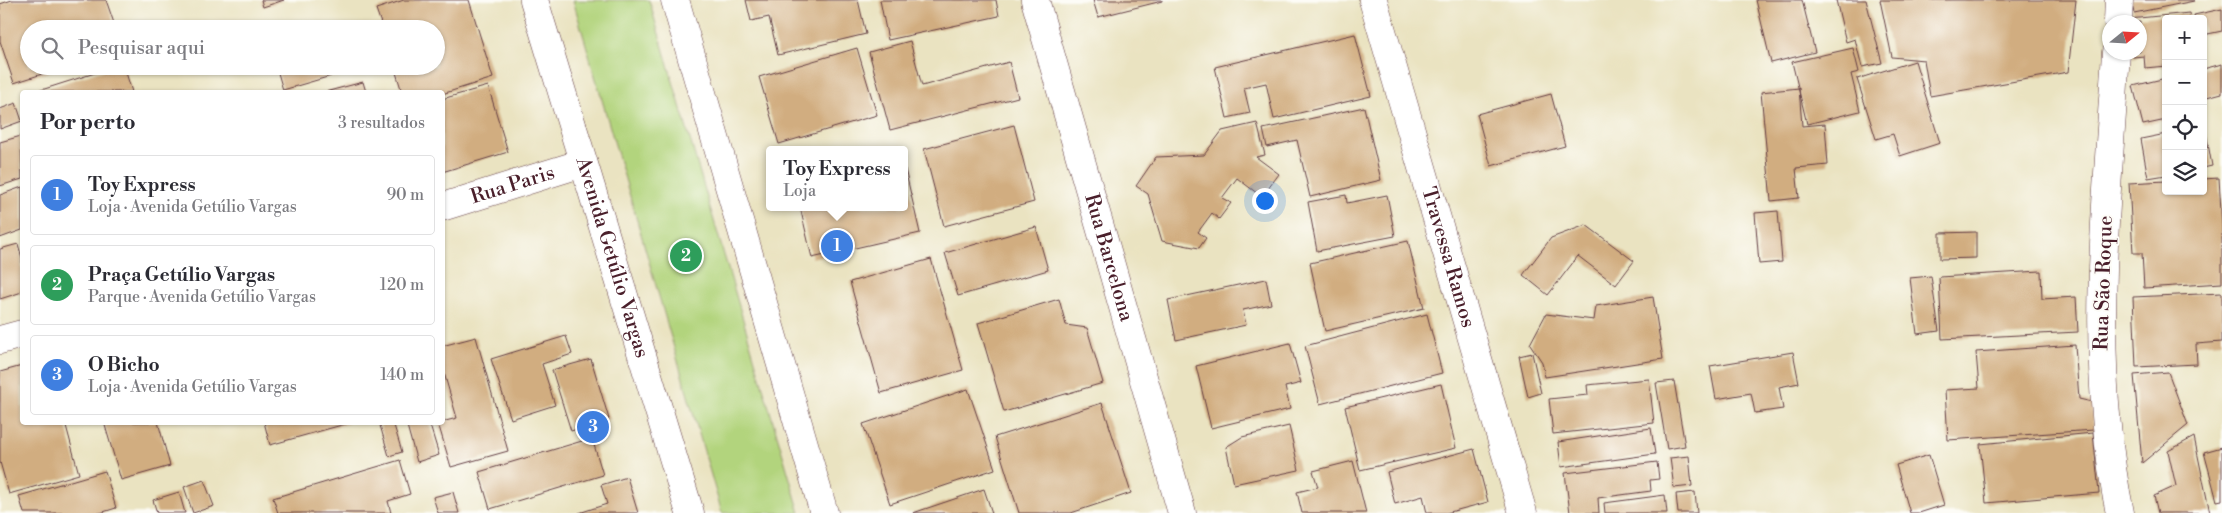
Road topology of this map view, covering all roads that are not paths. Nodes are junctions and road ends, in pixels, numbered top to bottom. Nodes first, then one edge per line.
1 (534, 0) edge
2 (675, 0) edge
3 (1035, 0) edge
4 (1373, 0) edge
5 (2119, 0) edge
6 (2118, 15) edge
7 (2116, 60) edge
8 (583, 163) junction
9 (445, 206) edge
10 (20, 335) edge
11 (0, 340) edge
12 (690, 513) edge
13 (824, 513) edge
14 (1182, 513) edge
15 (1523, 513) edge
16 (2120, 513) edge

1 - 8 street, Avenida Getúlio Vargas
2 - 13 street
3 - 14 street, Rua Barcelona
4 - 15 street, Travessa Ramos
5 - 6 street
7 - 16 street, Rua São Roque
8 - 9 street, Rua Paris
8 - 12 street, Avenida Getúlio Vargas
10 - 11 street

